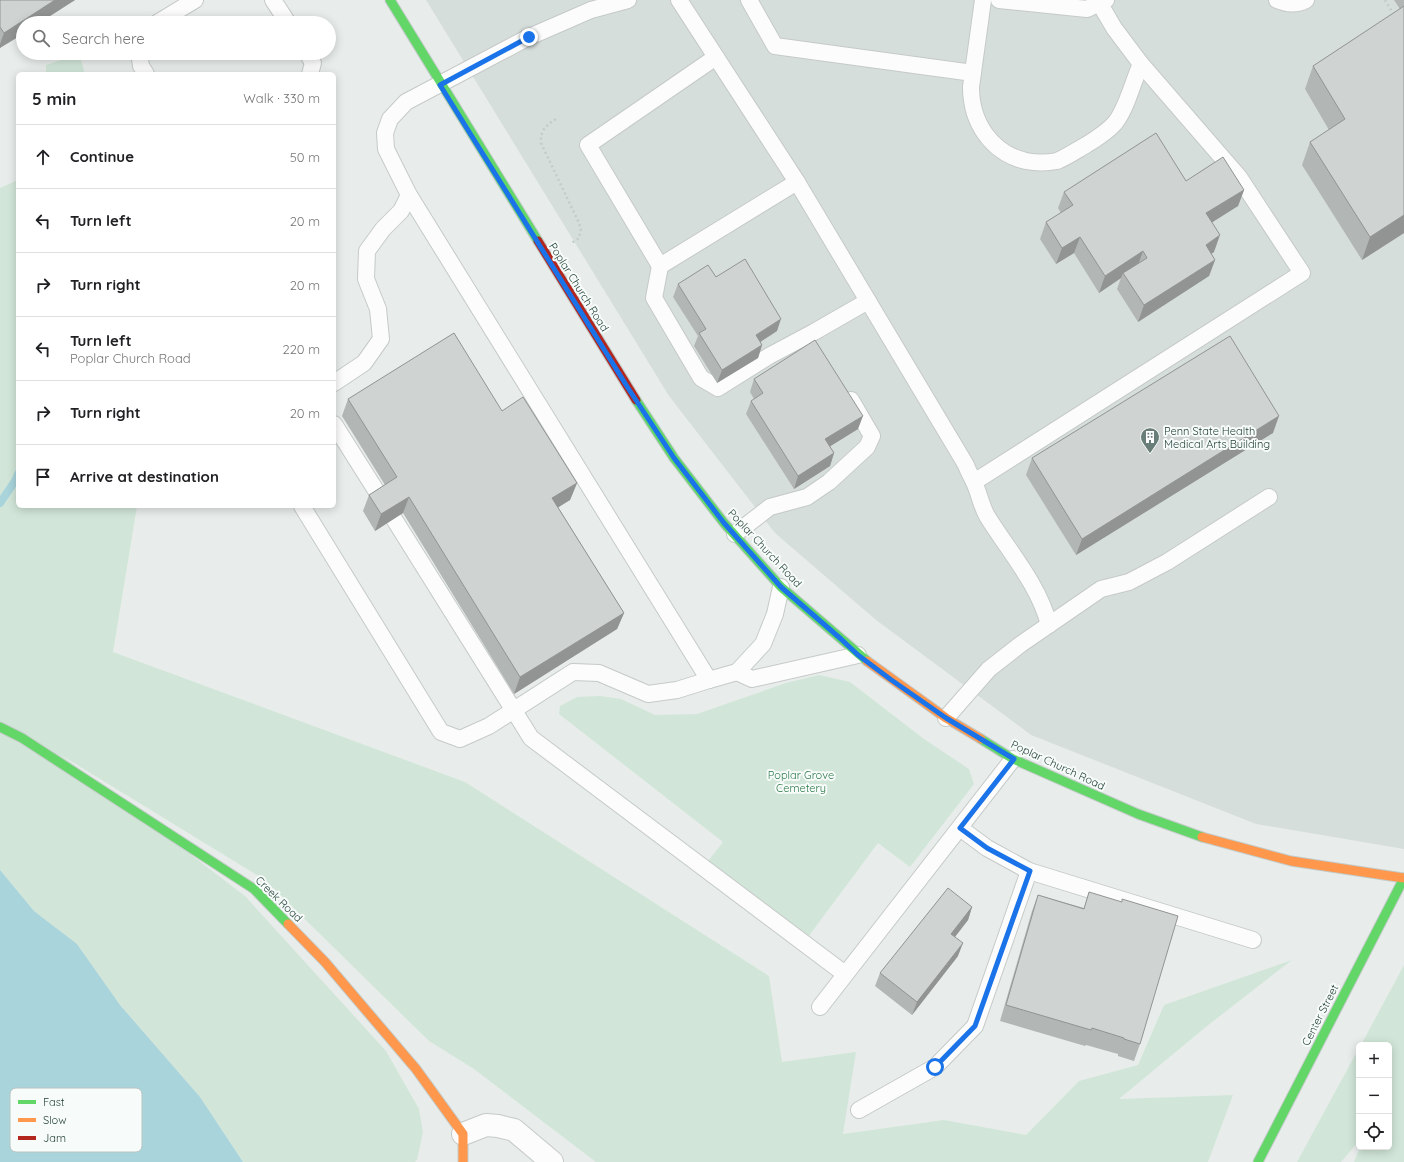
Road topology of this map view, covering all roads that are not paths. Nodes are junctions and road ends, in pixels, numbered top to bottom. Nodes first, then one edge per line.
1 (195, 0) edge
2 (273, 0) edge
3 (390, 0) edge
4 (624, 0) edge
5 (628, 0) edge
6 (679, 0) edge
7 (749, 0) edge
8 (983, 0) edge
9 (999, 0) edge
10 (1277, 0) edge
11 (1306, 0) edge
12 (1103, 2) edge
13 (169, 16) edge
14 (283, 16) edge
15 (716, 57) junction
16 (140, 60) edge
17 (311, 60) edge
18 (1141, 64) junction
19 (145, 72) edge
20 (311, 72) edge
21 (972, 73) junction
22 (440, 85) junction
23 (797, 182) junction
24 (409, 195) junction
25 (660, 266) junction
26 (868, 301) junction
27 (814, 332) junction
28 (818, 348) edge
29 (336, 382) edge
30 (842, 385) edge
31 (336, 427) edge
32 (974, 482) junction
33 (1269, 497) dead end
34 (382, 500) edge
35 (303, 508) edge
36 (394, 519) edge
37 (735, 534) junction
38 (781, 587) junction
39 (1049, 625) junction
40 (858, 655) junction
41 (737, 672) junction
42 (709, 680) junction
43 (514, 710) junction
44 (946, 718) junction
45 (0, 727) edge
46 (1014, 759) junction
47 (960, 828) junction
48 (1030, 871) junction
49 (1404, 878) edge
50 (1253, 940) dead end
51 (845, 974) junction
52 (820, 1007) dead end
53 (859, 1110) dead end
54 (463, 1134) junction
55 (463, 1162) edge
56 (552, 1162) edge
57 (1258, 1162) edge

1 - 13 lane
2 - 14 lane
3 - 22 street, Poplar Church Road
4 - 5 lane
4 - 22 lane
6 - 15 lane
7 - 21 lane
8 - 21 lane
9 - 12 lane
10 - 11 lane
12 - 18 lane
15 - 23 lane
15 - 25 lane
16 - 19 lane
17 - 20 lane
18 - 21 lane
18 - 32 lane
22 - 24 lane
22 - 37 street, Poplar Church Road
23 - 25 lane
23 - 26 lane
24 - 29 lane
24 - 42 lane
25 - 27 lane
26 - 27 lane
26 - 32 lane
27 - 28 lane
30 - 37 lane
31 - 34 lane
32 - 39 lane
33 - 39 lane
35 - 43 lane
36 - 43 lane
37 - 38 street, Poplar Church Road
38 - 40 street, Poplar Church Road
38 - 41 lane
39 - 44 lane
40 - 41 lane
40 - 44 street, Poplar Church Road
41 - 42 lane
42 - 43 lane
43 - 51 lane
44 - 46 street, Poplar Church Road
45 - 54 street, Creek Road
46 - 47 lane
46 - 49 street, Poplar Church Road
47 - 48 lane
47 - 51 lane
48 - 50 lane
48 - 53 lane
49 - 57 street, Center Street
51 - 52 lane
54 - 55 street
54 - 56 street

